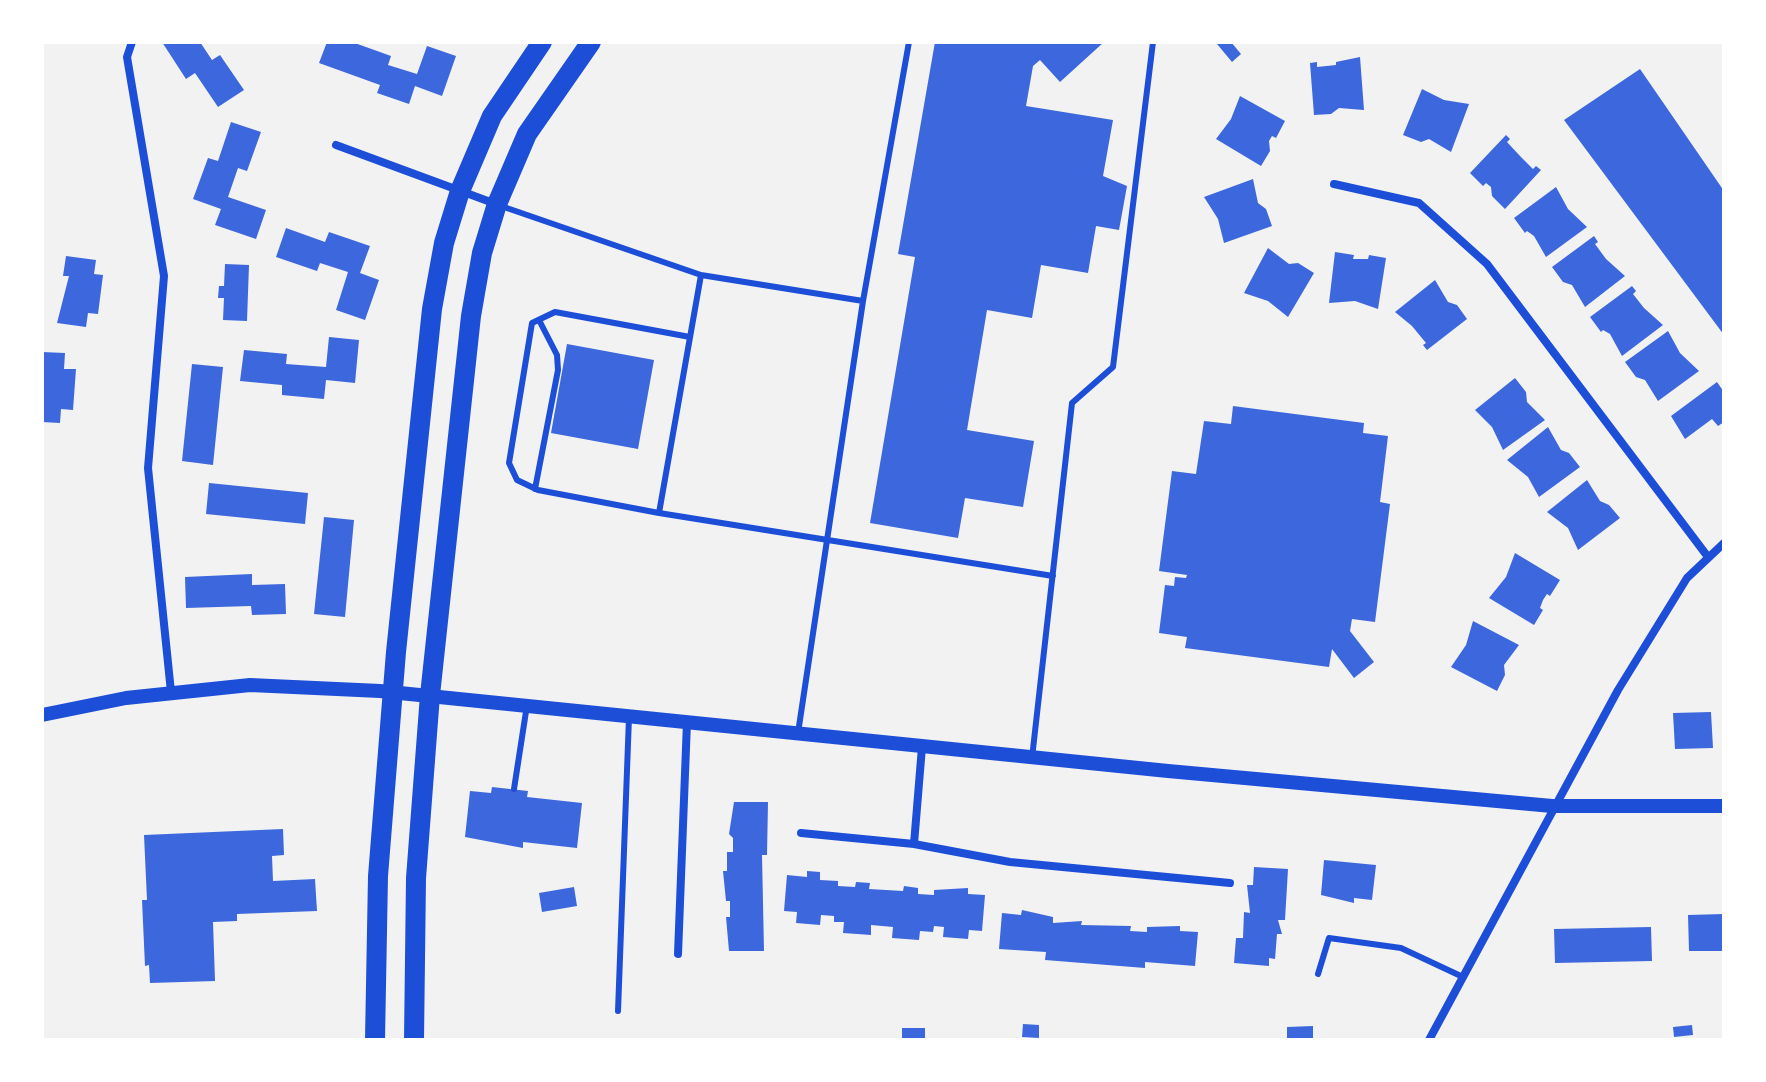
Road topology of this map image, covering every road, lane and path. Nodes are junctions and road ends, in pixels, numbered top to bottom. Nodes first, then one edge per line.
1 (132, 42) edge
2 (542, 42) edge
3 (591, 42) edge
4 (909, 42) edge
5 (1153, 42) edge
6 (336, 145) dead end
7 (1334, 184) dead end
8 (460, 191) junction
9 (497, 204) junction
10 (701, 275) junction
11 (863, 301) junction
12 (539, 320) junction
13 (690, 337) junction
14 (535, 489) junction
15 (659, 513) junction
16 (827, 542) junction
17 (1724, 543) edge
18 (1708, 557) junction
19 (1053, 576) junction
20 (171, 692) junction
21 (393, 692) junction
22 (430, 695) junction
23 (527, 705) junction
24 (42, 715) edge
25 (629, 717) junction
26 (687, 722) junction
27 (798, 734) junction
28 (922, 747) junction
29 (1032, 758) junction
30 (514, 789) dead end
31 (1552, 806) junction
32 (1724, 806) edge
33 (801, 833) dead end
34 (914, 844) junction
35 (1230, 883) dead end
36 (678, 954) dead end
37 (1318, 974) dead end
38 (1463, 977) junction
39 (618, 1011) dead end
40 (375, 1040) edge
41 (414, 1040) edge
42 (1429, 1040) edge

1 - 20 street
2 - 8 main road
3 - 9 main road
4 - 11 lane
5 - 19 lane
6 - 8 street
7 - 18 street
8 - 9 street
8 - 21 main road
9 - 10 lane
9 - 22 main road
10 - 11 lane
10 - 13 lane
11 - 16 lane
12 - 13 lane
12 - 14 lane
12 - 14 lane
13 - 15 lane
14 - 15 lane
15 - 16 lane
16 - 19 lane
16 - 27 lane
17 - 18 street
18 - 31 street
19 - 29 lane
20 - 21 street
20 - 24 street
21 - 22 street
21 - 40 main road
22 - 23 street
22 - 41 main road
23 - 25 street
23 - 30 lane
25 - 26 street
25 - 39 lane
26 - 27 street
26 - 36 street
27 - 28 street
28 - 29 street
28 - 34 street
29 - 31 street
31 - 32 street
31 - 38 street
33 - 34 street
34 - 35 street
37 - 38 lane
38 - 42 street

